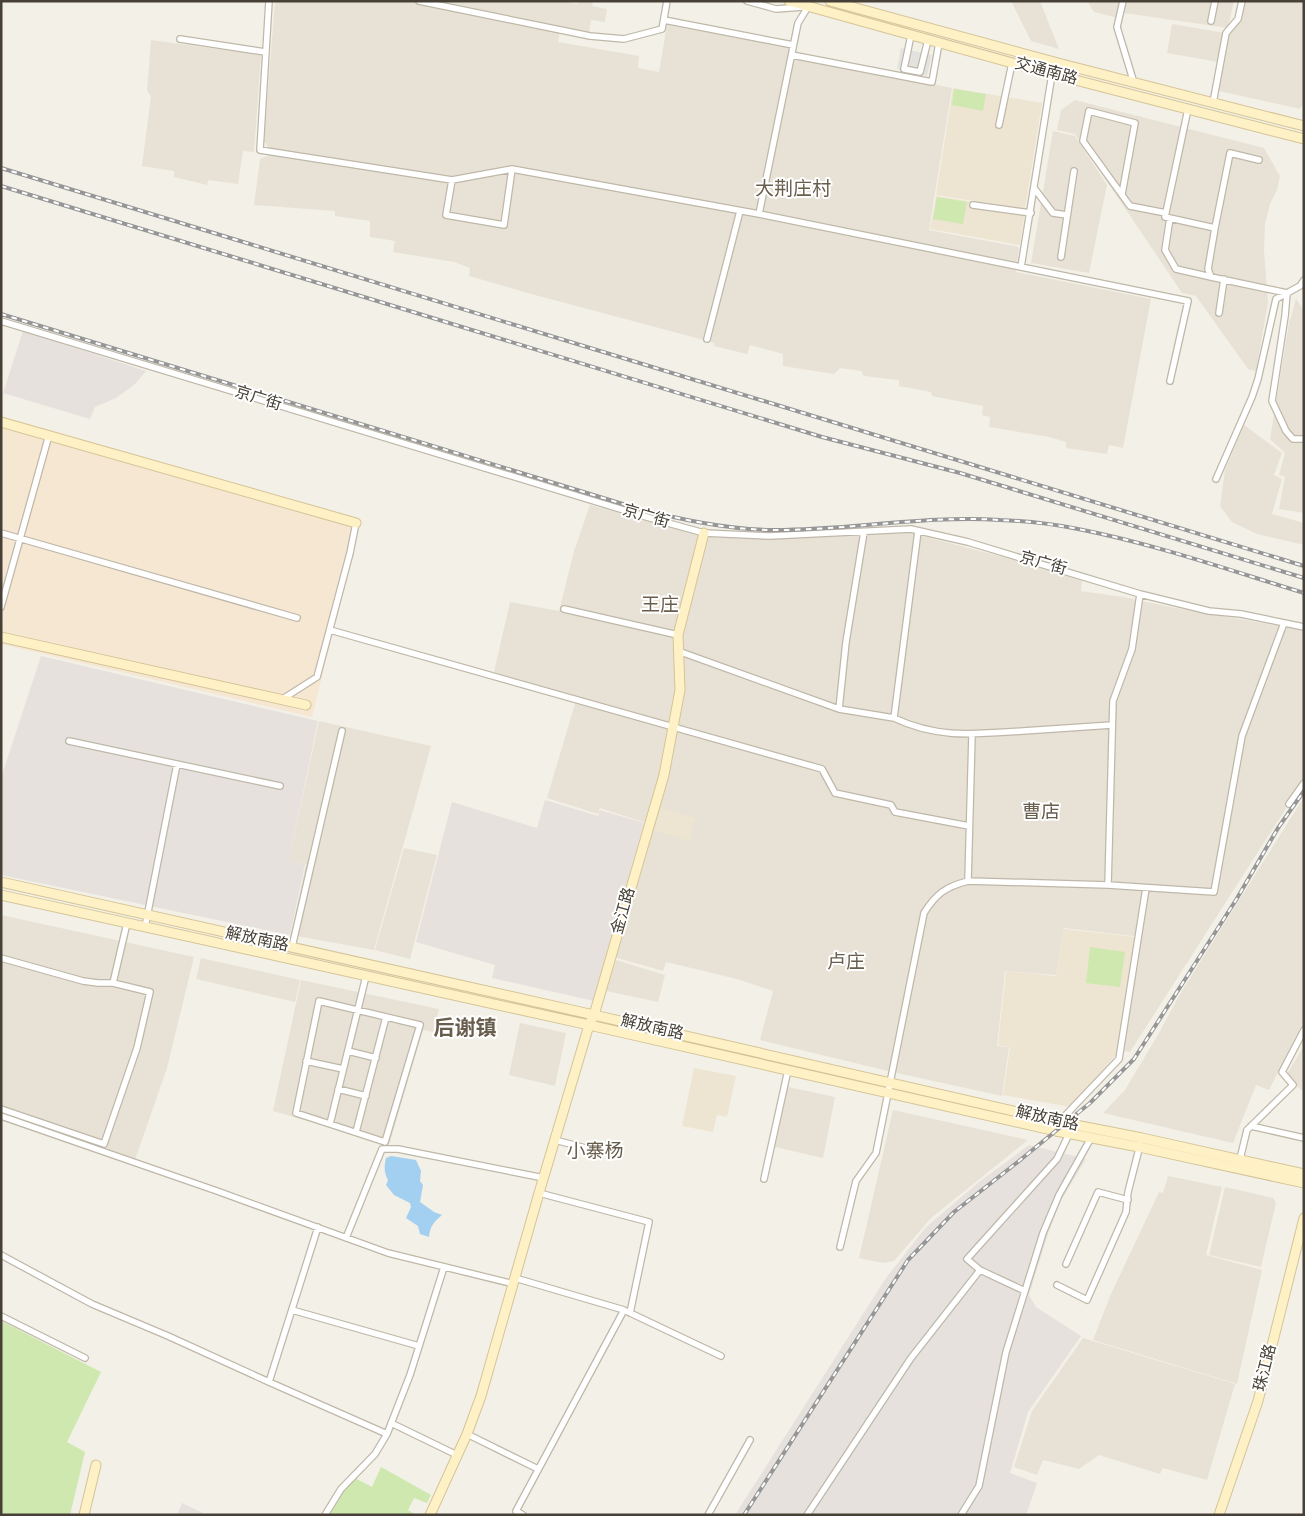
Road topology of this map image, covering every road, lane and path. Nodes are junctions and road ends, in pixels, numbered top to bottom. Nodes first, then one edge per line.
1 (269, 1) edge
2 (419, 1) edge
3 (667, 1) edge
4 (747, 1) edge
5 (789, 1) edge
6 (830, 1) edge
7 (1122, 1) edge
8 (1215, 1) edge
9 (1242, 1) edge
10 (809, 3) edge
11 (664, 20) junction
12 (1211, 21) dead end
13 (911, 35) junction
14 (180, 39) dead end
15 (928, 40) junction
16 (939, 43) junction
17 (793, 45) junction
18 (1002, 48) junction
19 (265, 52) junction
20 (792, 55) junction
21 (999, 60) junction
22 (1012, 63) junction
23 (1052, 74) junction
24 (1134, 83) junction
25 (1213, 103) junction
26 (1188, 109) junction
27 (999, 125) dead end
28 (1304, 126) edge
29 (1304, 139) edge
30 (1259, 160) dead end
31 (512, 169) junction
32 (1074, 171) dead end
33 (452, 180) junction
34 (1034, 188) junction
35 (1122, 194) junction
36 (973, 204) dead end
37 (740, 210) junction
38 (1030, 213) junction
39 (759, 214) junction
40 (1067, 215) junction
41 (1168, 216) junction
42 (1215, 228) junction
43 (1061, 257) dead end
44 (1021, 267) junction
45 (1211, 277) junction
46 (1224, 279) junction
47 (1304, 280) edge
48 (1287, 293) junction
49 (1219, 313) dead end
50 (1, 321) edge
51 (707, 339) dead end
52 (1170, 381) dead end
53 (1, 422) edge
54 (49, 435) junction
55 (1304, 439) edge
56 (1216, 479) dead end
57 (356, 523) joint
58 (918, 531) junction
59 (864, 532) junction
60 (1, 533) edge
61 (704, 533) junction
62 (21, 538) junction
63 (1140, 594) junction
64 (1, 607) edge
65 (564, 609) dead end
66 (298, 618) dead end
67 (1284, 623) junction
68 (1304, 626) edge
69 (330, 630) junction
70 (678, 635) junction
71 (1, 637) edge
72 (678, 651) junction
73 (280, 700) junction
74 (306, 706) dead end
75 (839, 709) junction
76 (894, 718) junction
77 (1112, 725) junction
78 (672, 728) junction
79 (342, 731) dead end
80 (972, 735) junction
81 (69, 741) dead end
82 (177, 764) junction
83 (1304, 783) edge
84 (280, 786) dead end
85 (1289, 804) dead end
86 (969, 826) junction
87 (1, 882) edge
88 (968, 882) junction
89 (1108, 885) junction
90 (1146, 888) junction
91 (1, 895) edge
92 (147, 916) junction
93 (127, 923) junction
94 (145, 927) junction
95 (292, 947) junction
96 (1, 958) edge
97 (366, 976) junction
98 (113, 983) junction
99 (358, 1010) junction
100 (594, 1015) junction
101 (386, 1017) junction
102 (590, 1025) junction
103 (1304, 1030) edge
104 (348, 1051) junction
105 (376, 1058) junction
106 (306, 1061) junction
107 (343, 1069) junction
108 (788, 1070) junction
109 (891, 1082) junction
110 (338, 1089) junction
111 (889, 1093) junction
112 (366, 1096) junction
113 (1, 1109) edge
114 (1, 1116) edge
115 (1059, 1122) junction
116 (330, 1124) junction
117 (1251, 1126) junction
118 (356, 1132) junction
119 (1070, 1134) junction
120 (1092, 1138) junction
121 (1304, 1138) edge
122 (555, 1140) junction
123 (1140, 1143) junction
124 (593, 1150) dead end
125 (1240, 1159) junction
126 (1304, 1174) edge
127 (544, 1178) junction
128 (764, 1180) dead end
129 (1304, 1183) edge
130 (539, 1193) junction
131 (1128, 1200) junction
132 (1304, 1218) edge
133 (318, 1227) junction
134 (346, 1238) junction
135 (840, 1247) dead end
136 (1, 1255) edge
137 (1066, 1264) dead end
138 (444, 1267) junction
139 (980, 1270) junction
140 (514, 1281) junction
141 (1058, 1285) dead end
142 (1025, 1291) junction
143 (292, 1310) junction
144 (627, 1311) junction
145 (1, 1316) edge
146 (419, 1346) junction
147 (721, 1356) dead end
148 (85, 1358) dead end
149 (269, 1382) junction
150 (391, 1423) junction
151 (387, 1434) junction
152 (466, 1434) junction
153 (750, 1440) dead end
154 (457, 1455) junction
155 (96, 1465) dead end
156 (538, 1469) junction
157 (84, 1515) edge
158 (325, 1515) edge
159 (430, 1515) edge
160 (523, 1515) edge
161 (708, 1515) edge
162 (807, 1515) edge
163 (961, 1515) edge
164 (1219, 1515) edge

1 - 19 street
2 - 11 street
3 - 11 street
4 - 10 street
5 - 10 main road, 交通南路
6 - 18 main road, 交通南路
7 - 24 street
8 - 12 street
9 - 25 street
10 - 13 main road, 交通南路
10 - 17 street
11 - 17 street
13 - 15 main road, 交通南路
13 - 15 street
14 - 19 street
15 - 16 main road, 交通南路
16 - 20 street
16 - 21 main road, 交通南路
17 - 20 street
18 - 21 main road
18 - 24 main road, 交通南路
19 - 33 street
20 - 39 street
21 - 22 main road, 交通南路
22 - 23 main road, 交通南路
22 - 27 street
23 - 26 main road, 交通南路
23 - 34 street
24 - 25 main road, 交通南路
25 - 28 main road, 交通南路
26 - 29 main road, 交通南路
26 - 41 street
30 - 42 street
31 - 33 street
31 - 33 street
31 - 37 street
32 - 40 street
34 - 38 street
34 - 40 street
35 - 35 street
35 - 41 street
36 - 38 street
37 - 39 street
37 - 51 street
38 - 44 street
39 - 44 street
40 - 43 street
41 - 42 street
41 - 45 street
42 - 45 street
44 - 52 street
45 - 46 street
46 - 48 street
46 - 49 street
47 - 48 street
48 - 55 street
48 - 56 street
50 - 61 street, 京广街
53 - 54 main road
54 - 57 main road
54 - 62 street
57 - 69 street
58 - 59 street, 京广街
58 - 63 street, 京广街
58 - 76 street
59 - 61 street, 京广街
59 - 75 street
60 - 62 street
61 - 70 main road, 金江路
62 - 64 street
62 - 66 street
63 - 67 street, 京广街
63 - 77 street
65 - 70 street
67 - 68 street, 京广街
67 - 90 street
69 - 73 street
69 - 78 street
70 - 72 main road, 金江路
71 - 73 main road
72 - 75 street
72 - 78 main road, 金江路
73 - 74 main road
75 - 76 street
76 - 80 street
77 - 80 street
77 - 89 street
78 - 86 street
78 - 100 main road, 金江路
79 - 95 street
80 - 86 street
81 - 82 street
82 - 84 street
82 - 92 street
83 - 85 street
86 - 88 street
87 - 92 main road, 解放南路
88 - 89 street
88 - 109 street
89 - 90 street
90 - 115 street
91 - 93 main road, 解放南路
92 - 94 street
92 - 95 main road, 解放南路
93 - 94 main road, 解放南路
93 - 98 street
94 - 97 main road, 解放南路
95 - 100 main road, 解放南路
96 - 98 street
97 - 99 street
97 - 102 main road, 解放南路
98 - 113 street
99 - 101 street
99 - 104 street
99 - 106 street
100 - 102 main road, 金江路
100 - 109 main road, 解放南路
101 - 105 street
101 - 118 street
102 - 108 main road, 解放南路
102 - 122 main road, 金江路
103 - 117 street
104 - 105 street
104 - 107 street
105 - 112 street
106 - 107 street
106 - 116 street
107 - 110 street
108 - 111 main road, 解放南路
108 - 128 street
109 - 111 street
109 - 115 main road, 解放南路
110 - 112 street
110 - 116 street
111 - 119 main road, 解放南路
111 - 135 street
112 - 118 street
114 - 133 street
115 - 123 main road, 解放南路
116 - 118 street
117 - 121 street
117 - 125 street
119 - 120 main road, 解放南路
119 - 139 street
120 - 123 main road, 解放南路
120 - 142 street
122 - 124 street
122 - 127 main road, 金江路
123 - 125 main road, 解放南路
123 - 129 main road, 解放南路
123 - 131 street
125 - 126 main road, 解放南路
127 - 130 main road, 金江路
127 - 134 street
130 - 140 main road, 金江路
130 - 144 street
131 - 137 street
131 - 141 street
132 - 164 main road, 珠江路
133 - 134 street
133 - 143 street
134 - 138 street
136 - 149 street
138 - 140 street
138 - 146 street
139 - 142 street
139 - 162 street
140 - 144 street
140 - 152 main road, 金江路
142 - 163 street
143 - 146 street
143 - 149 street
144 - 147 street
144 - 156 street
145 - 148 street
146 - 150 street
149 - 151 street
150 - 151 street
150 - 154 street
151 - 158 street
152 - 154 main road, 金江路
152 - 156 street
153 - 161 street
154 - 159 main road, 金江路
155 - 157 main road
156 - 160 street

